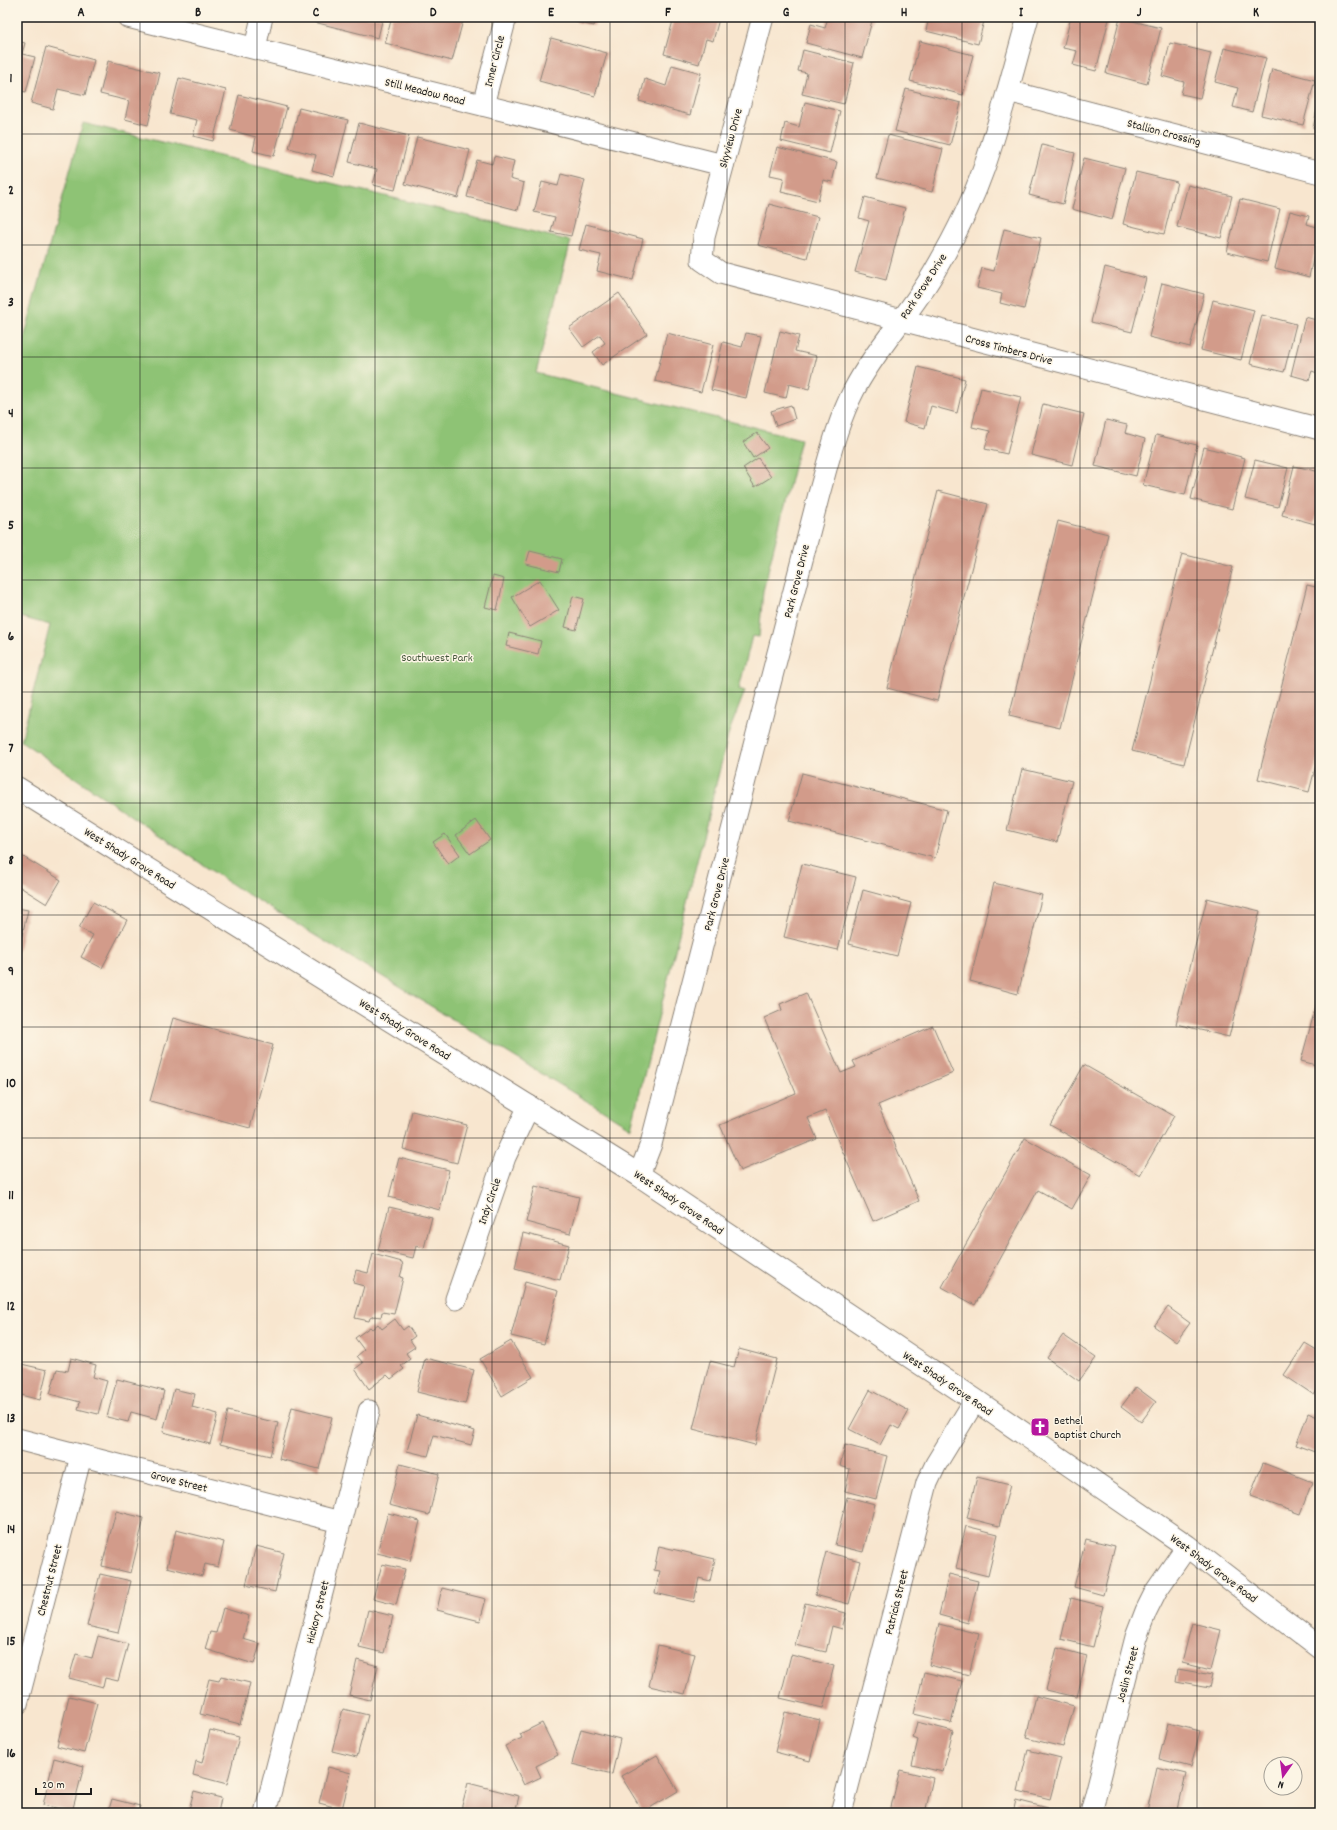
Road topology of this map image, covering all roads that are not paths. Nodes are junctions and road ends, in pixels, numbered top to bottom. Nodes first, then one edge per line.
1 (128, 17) edge
2 (262, 17) edge
3 (506, 17) edge
4 (763, 17) edge
5 (1028, 17) edge
6 (255, 48) junction
7 (1008, 91) junction
8 (483, 105) junction
9 (722, 165) junction
10 (1320, 173) edge
11 (702, 260) joint
12 (901, 320) junction
13 (1320, 429) edge
14 (17, 788) edge
15 (529, 1106) junction
16 (639, 1175) junction
17 (456, 1299) dead end
18 (974, 1400) junction
19 (369, 1411) dead end
20 (17, 1439) edge
21 (81, 1456) junction
22 (340, 1522) junction
23 (1187, 1546) junction
24 (1320, 1648) edge
25 (17, 1704) edge
26 (265, 1813) edge
27 (841, 1813) edge
28 (1091, 1813) edge

1 - 6 street, Still Meadow Road
2 - 6 street
3 - 8 street, Inner Circle
4 - 9 street, Skyview Drive
5 - 7 street, Park Grove Drive
6 - 8 street, Still Meadow Road
7 - 10 street, Stallion Crossing
7 - 12 street, Park Grove Drive
8 - 9 street, Still Meadow Road
9 - 11 street, Skyview Drive
11 - 12 street, Cross Timbers Drive
12 - 13 street, Cross Timbers Drive
12 - 16 street, Park Grove Drive
14 - 15 main road, West Shady Grove Road
15 - 16 main road, West Shady Grove Road
15 - 17 street, Indy Circle
16 - 18 main road, West Shady Grove Road
18 - 23 main road, West Shady Grove Road
18 - 27 street, Patricia Street
19 - 22 street, Hickory Street
20 - 21 street, Grove Street
21 - 22 street, Grove Street
21 - 25 street, Chestnut Street
22 - 26 street, Hickory Street
23 - 24 main road, West Shady Grove Road
23 - 28 street, Joslin Street

